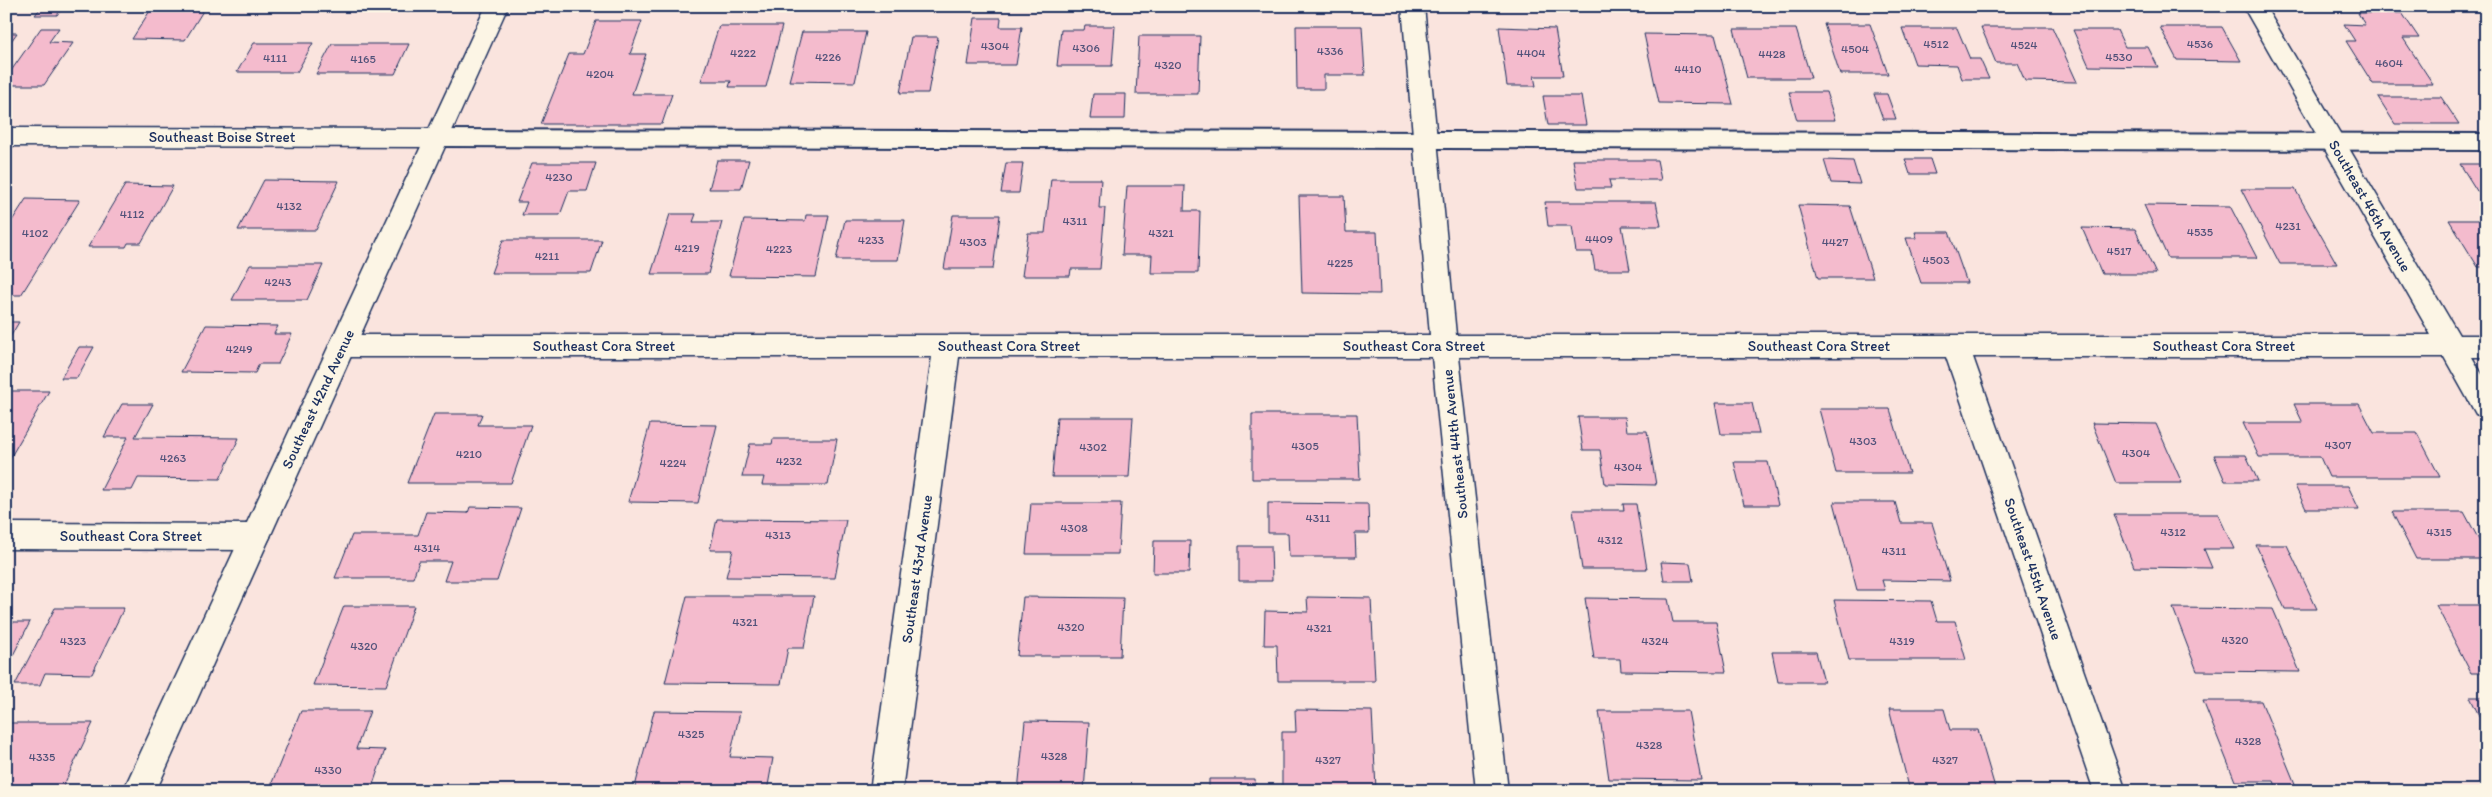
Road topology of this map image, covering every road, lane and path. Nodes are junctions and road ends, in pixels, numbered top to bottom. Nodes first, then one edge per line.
1 (497, 6) edge
2 (1413, 6) edge
3 (2254, 6) edge
4 (6, 137) edge
5 (437, 138) junction
6 (1424, 139) junction
7 (2333, 142) junction
8 (2486, 142) edge
9 (342, 346) junction
10 (947, 346) junction
11 (1444, 346) junction
12 (1956, 346) junction
13 (2451, 346) junction
14 (2486, 346) edge
15 (2486, 406) edge
16 (6, 536) edge
17 (255, 537) junction
18 (139, 791) edge
19 (886, 791) edge
20 (1492, 791) edge
21 (2110, 791) edge

1 - 5 street, Southeast 42nd Avenue
2 - 6 street, Southeast 44th Avenue
3 - 7 street, Southeast 46th Avenue
4 - 5 street, Southeast Boise Street
5 - 6 lane
5 - 9 street, Southeast 42nd Avenue
6 - 7 lane
6 - 11 street, Southeast 44th Avenue
7 - 8 lane
7 - 13 street, Southeast 46th Avenue
9 - 10 street, Southeast Cora Street
9 - 17 street, Southeast 42nd Avenue
10 - 11 street, Southeast Cora Street
10 - 19 street, Southeast 43rd Avenue
11 - 12 street, Southeast Cora Street
11 - 20 street, Southeast 44th Avenue
12 - 13 street, Southeast Cora Street
12 - 21 street, Southeast 45th Avenue
13 - 14 street, Southeast Cora Street
13 - 15 street, Southeast 46th Avenue
16 - 17 street, Southeast Cora Street
17 - 18 street, Southeast 42nd Avenue

